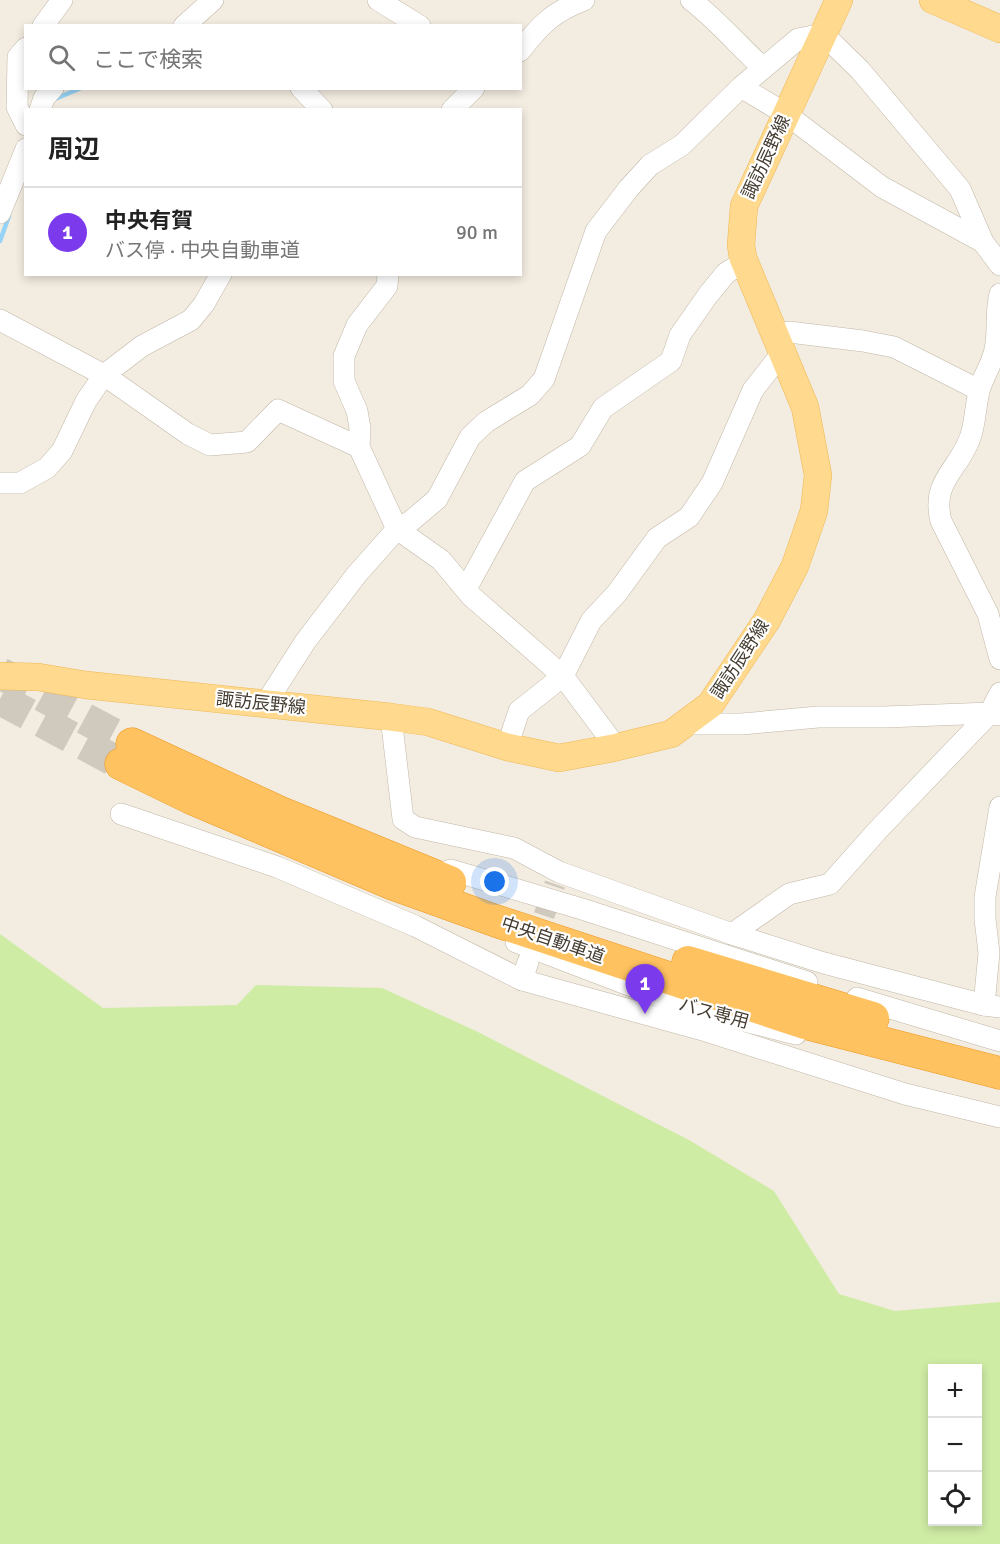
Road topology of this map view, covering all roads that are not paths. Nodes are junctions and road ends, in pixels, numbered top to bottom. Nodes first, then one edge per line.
1 (62, 0) edge
2 (378, 0) edge
3 (584, 0) edge
4 (691, 0) edge
5 (839, 0) edge
6 (933, 0) edge
7 (44, 24) edge
8 (417, 24) edge
9 (1000, 29) edge
10 (823, 34) junction
11 (522, 48) edge
12 (24, 50) edge
13 (763, 68) junction
14 (741, 87) junction
15 (51, 90) edge
16 (303, 90) edge
17 (472, 90) edge
18 (41, 108) edge
19 (320, 108) edge
20 (454, 108) edge
21 (786, 114) junction
22 (24, 121) edge
23 (24, 153) edge
24 (0, 213) edge
25 (983, 242) junction
26 (744, 262) junction
27 (1000, 265) edge
28 (220, 276) edge
29 (388, 276) edge
30 (1000, 294) edge
31 (0, 320) edge
32 (778, 344) junction
33 (104, 375) junction
34 (979, 390) junction
35 (359, 447) junction
36 (0, 483) edge
37 (397, 529) junction
38 (466, 589) junction
39 (1000, 659) edge
40 (563, 675) junction
41 (0, 676) edge
42 (1000, 693) edge
43 (266, 703) junction
44 (995, 715) edge
45 (391, 717) junction
46 (684, 724) junction
47 (507, 747) junction
48 (616, 747) junction
49 (1000, 807) edge
50 (121, 814) dead end
51 (433, 877) junction
52 (732, 934) junction
53 (992, 1006) edge
54 (1000, 1041) edge
55 (994, 1064) edge
56 (1000, 1117) edge

1 - 7 street
2 - 8 street
3 - 11 street
4 - 13 street
5 - 10 main road, 諏訪辰野線
6 - 9 main road
10 - 13 street
10 - 21 main road, 諏訪辰野線
10 - 25 street
12 - 22 street
13 - 14 street
14 - 21 street
14 - 37 street
15 - 18 street
16 - 19 street
17 - 20 street
21 - 25 street
21 - 26 main road, 諏訪辰野線
23 - 24 street
25 - 27 street
26 - 32 main road, 諏訪辰野線
26 - 38 street
28 - 33 street
29 - 35 street
30 - 34 street
31 - 33 street
32 - 34 street
32 - 40 street
32 - 46 main road, 諏訪辰野線
33 - 35 street
33 - 36 street
34 - 39 street
35 - 37 street
37 - 38 street
37 - 43 street
38 - 40 street
40 - 47 street
40 - 48 street
41 - 43 main road, 諏訪辰野線
42 - 44 street
43 - 45 main road, 諏訪辰野線
44 - 46 street
44 - 52 street
45 - 47 main road, 諏訪辰野線
45 - 52 street
46 - 48 main road, 諏訪辰野線
47 - 48 main road, 諏訪辰野線
49 - 53 street
50 - 56 street
51 - 54 street
51 - 55 highway, 中央自動車道
51 - 55 highway, 中央自動車道
52 - 53 street

